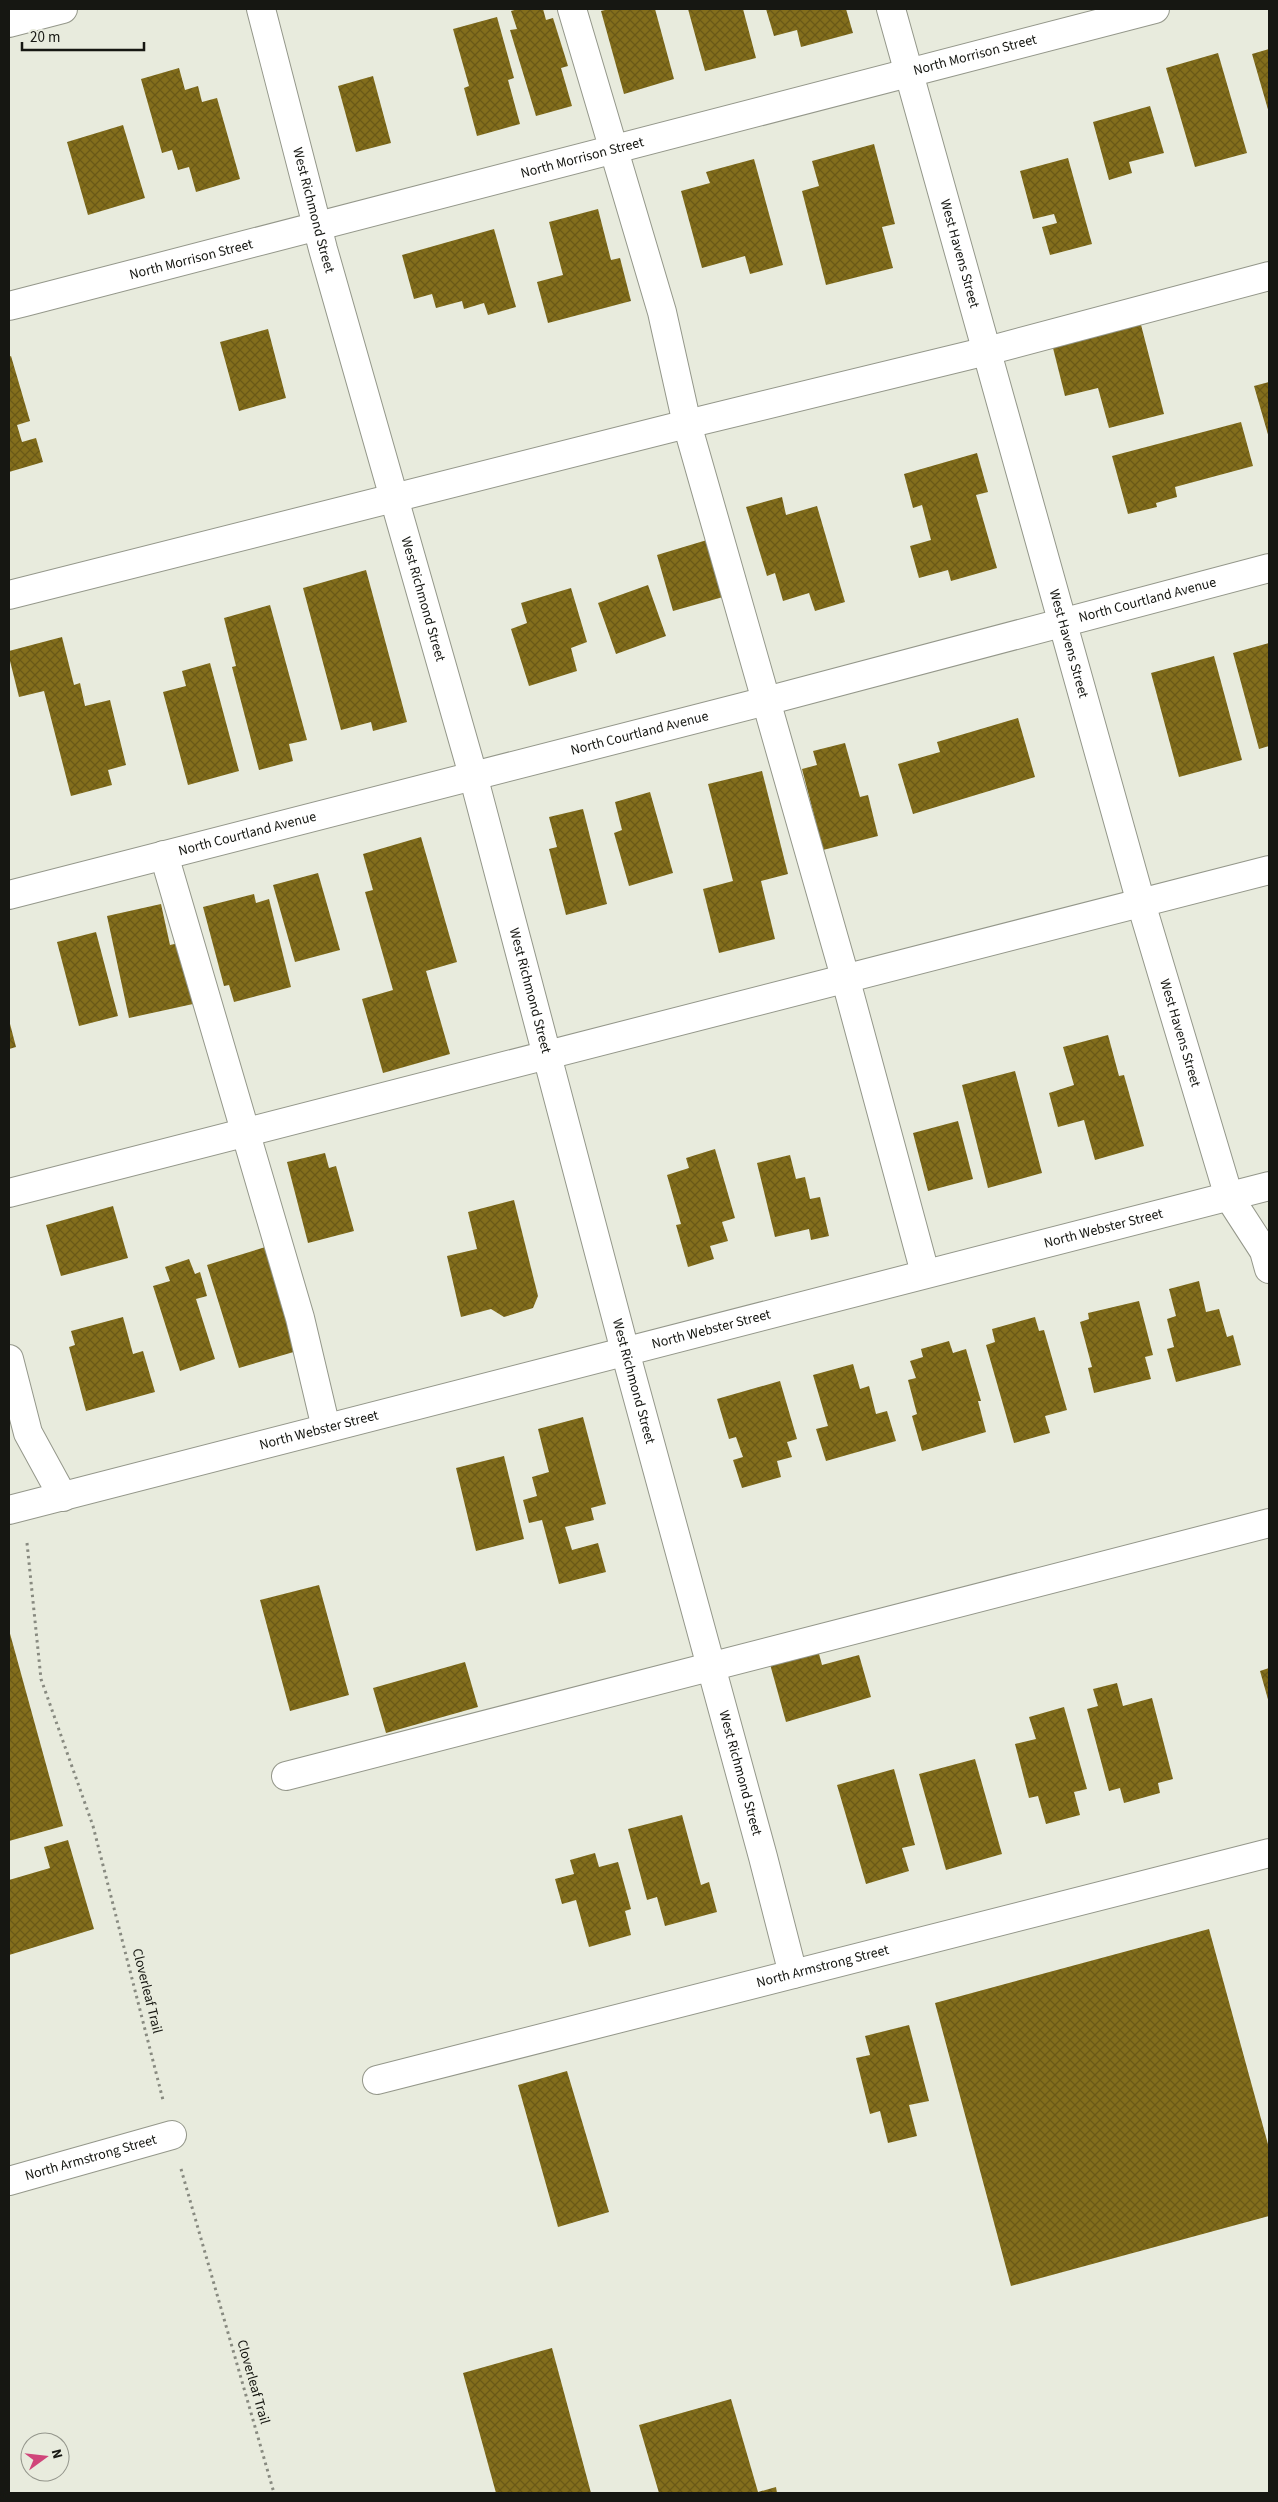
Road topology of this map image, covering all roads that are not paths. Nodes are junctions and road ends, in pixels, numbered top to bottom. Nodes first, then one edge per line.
1 (63, 9) edge
2 (261, 9) edge
3 (572, 9) edge
4 (891, 9) edge
5 (1155, 9) edge
6 (9, 22) edge
7 (909, 71) junction
8 (614, 151) junction
9 (318, 228) junction
10 (1269, 276) edge
11 (9, 306) edge
12 (987, 351) junction
13 (688, 424) junction
14 (395, 499) junction
15 (1269, 568) edge
16 (9, 595) edge
17 (1062, 621) junction
18 (766, 701) junction
19 (473, 775) junction
20 (164, 855) junction
21 (1269, 870) edge
22 (9, 895) edge
23 (1142, 903) junction
24 (845, 978) junction
25 (546, 1055) junction
26 (246, 1132) junction
27 (1269, 1186) edge
28 (9, 1193) edge
29 (1229, 1197) junction
30 (1269, 1269) edge
31 (925, 1273) junction
32 (625, 1351) junction
33 (9, 1359) edge
34 (326, 1428) junction
35 (63, 1497) junction
36 (12, 1509) edge
37 (1269, 1524) edge
38 (710, 1667) junction
39 (286, 1776) dead end
40 (1269, 1853) edge
41 (793, 1974) junction
42 (377, 2080) dead end
43 (172, 2135) road end
44 (9, 2180) edge

1 - 6 street
2 - 9 street, West Richmond Street
3 - 8 street
4 - 7 street, West Havens Street
5 - 7 street, North Morrison Street
7 - 8 street, North Morrison Street
7 - 12 street, West Havens Street
8 - 9 street, North Morrison Street
8 - 13 street
9 - 11 street, North Morrison Street
9 - 14 street, West Richmond Street
10 - 12 street
12 - 13 street
12 - 17 street, West Havens Street
13 - 14 street
13 - 18 street
14 - 16 street
14 - 19 street, West Richmond Street
15 - 17 street, North Courtland Avenue
17 - 18 street, North Courtland Avenue
17 - 23 street, West Havens Street
18 - 19 street, North Courtland Avenue
18 - 24 street
19 - 20 street, North Courtland Avenue
19 - 25 street, West Richmond Street
20 - 22 street, North Courtland Avenue
20 - 26 street
21 - 23 street
23 - 24 street
23 - 29 street, West Havens Street
24 - 25 street
24 - 31 street
25 - 26 street
25 - 32 street, West Richmond Street
26 - 28 street
26 - 34 street
27 - 29 street, North Webster Street
29 - 30 street, West Havens Street
29 - 31 street, North Webster Street
31 - 32 street, North Webster Street
32 - 34 street, North Webster Street
32 - 38 street, West Richmond Street
33 - 35 street
34 - 35 street, North Webster Street
35 - 36 street, North Webster Street
37 - 38 street
38 - 39 street
38 - 41 street, West Richmond Street
40 - 41 street, North Armstrong Street
41 - 42 street, North Armstrong Street
43 - 44 street, North Armstrong Street

